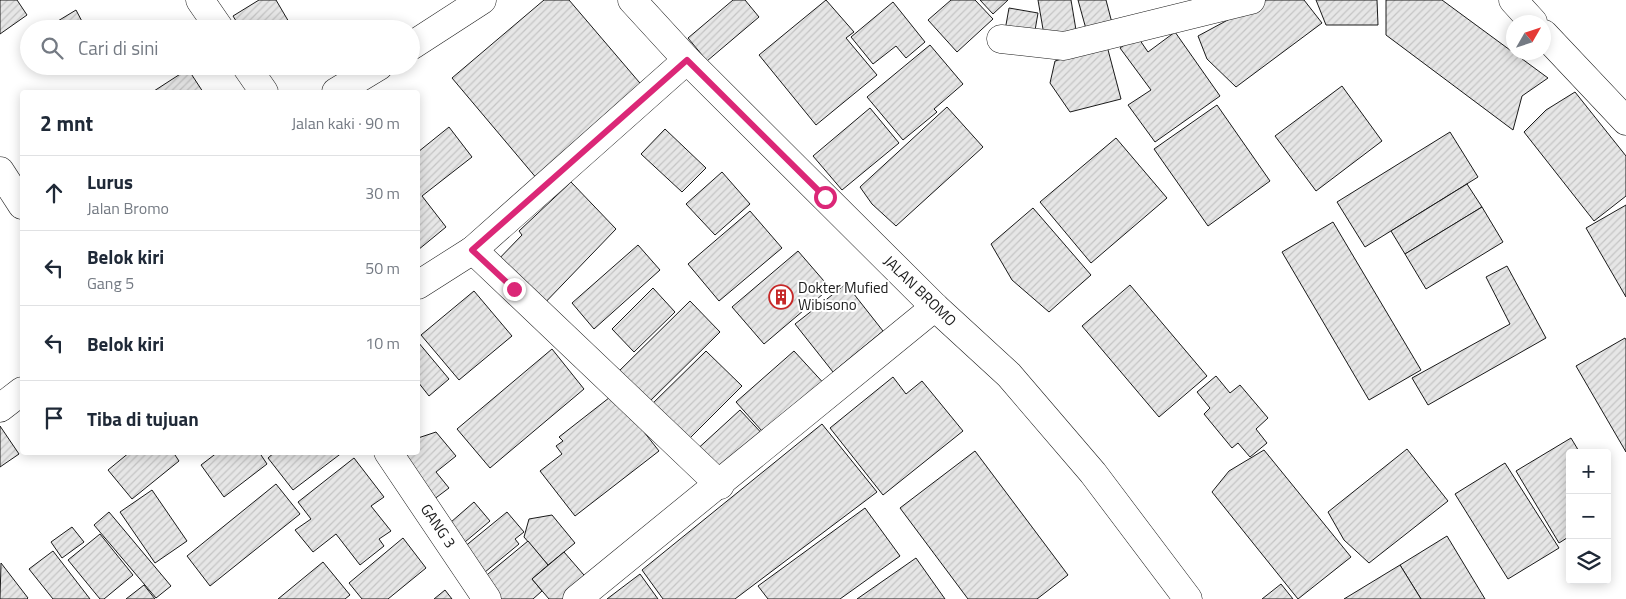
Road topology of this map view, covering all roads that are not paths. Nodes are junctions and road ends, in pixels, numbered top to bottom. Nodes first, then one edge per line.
1 (200, 0) edge
2 (482, 0) edge
3 (1251, 0) edge
4 (1513, 0) edge
5 (636, 1) edge
6 (1527, 15) edge
7 (214, 20) edge
8 (1001, 39) dead end
9 (420, 40) edge
10 (1551, 41) edge
11 (687, 60) junction
12 (252, 75) edge
13 (364, 75) edge
14 (263, 90) edge
15 (339, 90) edge
16 (1626, 121) edge
17 (0, 171) edge
18 (20, 202) edge
19 (472, 250) junction
20 (420, 284) edge
21 (935, 307) junction
22 (20, 393) edge
23 (0, 408) edge
24 (390, 455) edge
25 (720, 485) junction
26 (487, 599) edge
27 (577, 599) edge
28 (1188, 599) edge

1 - 7 street
2 - 9 street
3 - 8 street
4 - 6 street
5 - 11 street, JALAN BROMO
10 - 16 street
11 - 19 street
11 - 21 street, JALAN BROMO
12 - 14 street
13 - 15 street
17 - 18 street
19 - 20 street
19 - 25 street
21 - 25 street
21 - 28 street, JALAN BROMO
22 - 23 street
24 - 26 street, GANG 3
25 - 27 street

